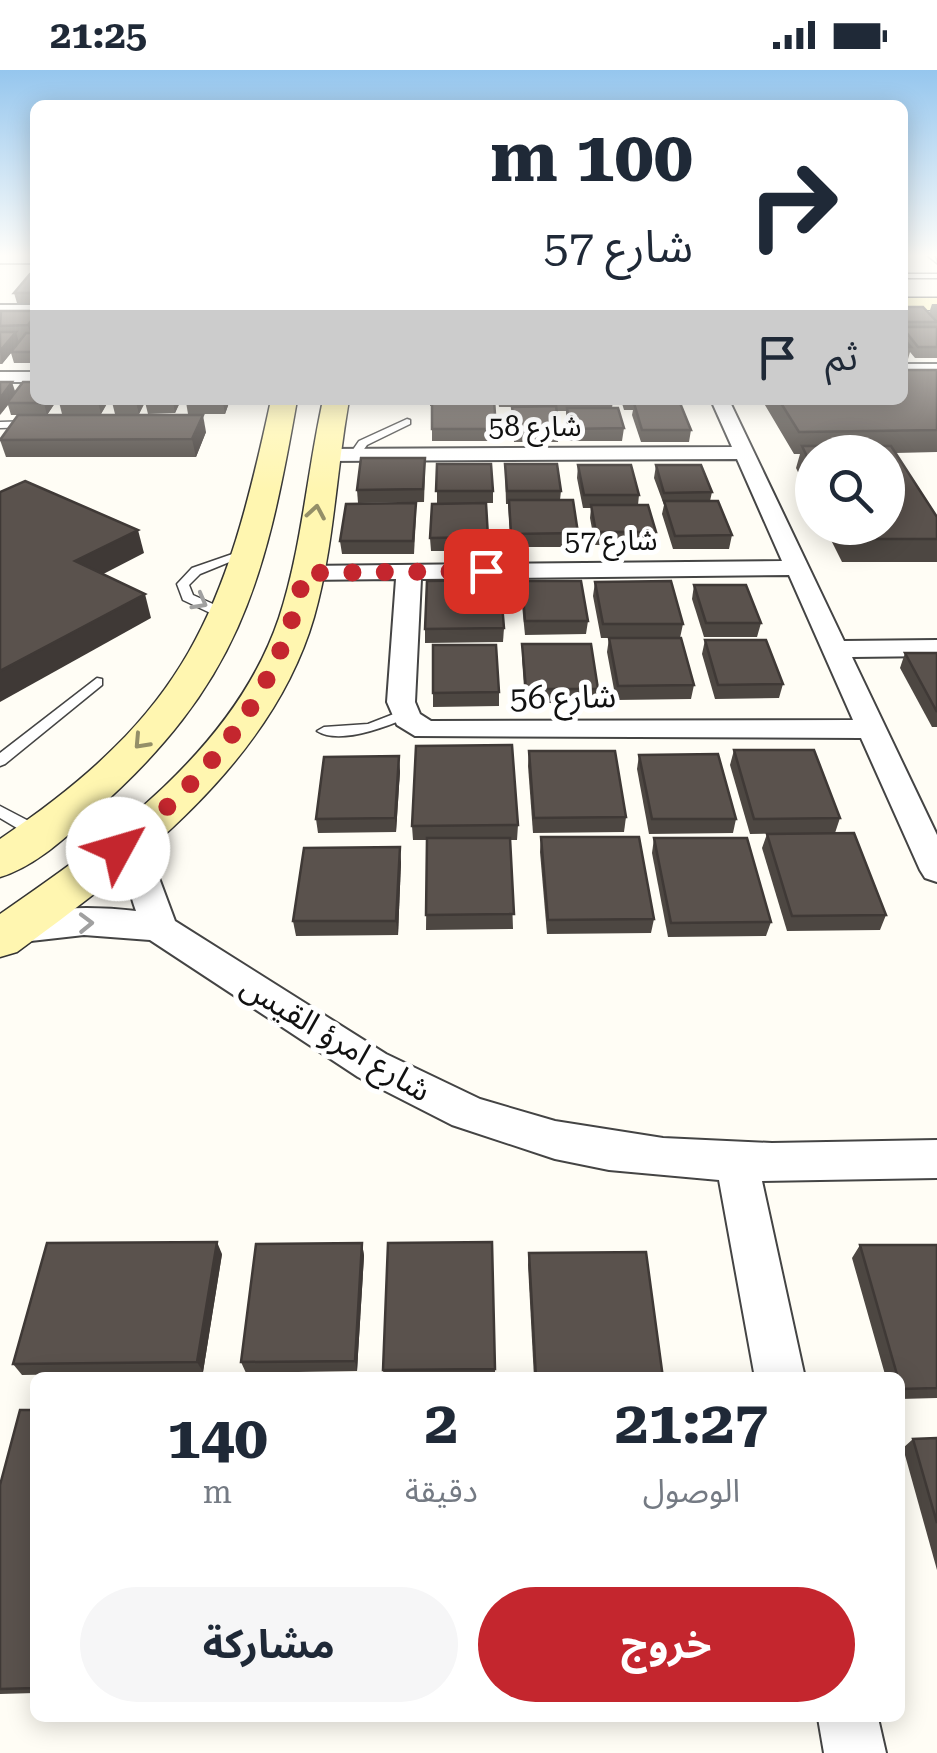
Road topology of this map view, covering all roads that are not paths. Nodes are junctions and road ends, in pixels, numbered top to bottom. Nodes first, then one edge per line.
1 (908, 369) edge
2 (937, 369) edge
3 (0, 377) edge
4 (30, 377) edge
5 (722, 405) edge
6 (282, 409) edge
7 (407, 422) dead end
8 (39, 424) edge
9 (0, 425) edge
10 (336, 436) edge
11 (744, 453) junction
12 (248, 552) junction
13 (798, 568) junction
14 (409, 571) junction
15 (304, 573) junction
16 (228, 616) junction
17 (834, 648) junction
18 (937, 648) edge
19 (210, 654) junction
20 (275, 670) junction
21 (97, 682) dead end
22 (174, 705) junction
23 (404, 714) junction
24 (239, 723) junction
25 (872, 728) junction
26 (324, 730) dead end
27 (0, 762) edge
28 (0, 811) edge
29 (144, 828) junction
30 (38, 833) junction
31 (2, 856) edge
32 (934, 857) edge
33 (160, 928) junction
34 (6, 935) edge
35 (937, 1160) edge
36 (737, 1163) junction
37 (779, 1372) edge
38 (849, 1722) edge
39 (856, 1753) edge

1 - 2 street
3 - 4 street
5 - 11 street
6 - 10 street
6 - 12 street
7 - 10 lane
8 - 9 lane
10 - 11 street, شارع 58
15 -> 10 street
11 - 13 street
12 - 16 street
12 -> 16 lane
13 - 14 street, شارع 57
13 - 17 street
14 - 15 street, شارع 57
14 - 23 street
15 - 20 street
16 - 19 street
17 - 18 street
17 - 25 street
19 - 20 street
19 - 22 street
20 - 24 street
21 - 27 lane
22 - 24 street
22 -> 30 street
23 - 25 street, شارع 56
23 - 26 lane
24 - 29 street
25 - 32 street
28 - 30 lane
29 - 33 street
29 - 34 street
30 - 31 street
34 -> 33 street, شارع امرؤ القيس
33 - 36 street, شارع امرؤ القيس
35 - 36 street, شارع امرؤ القيس
36 - 37 street
38 - 39 street

